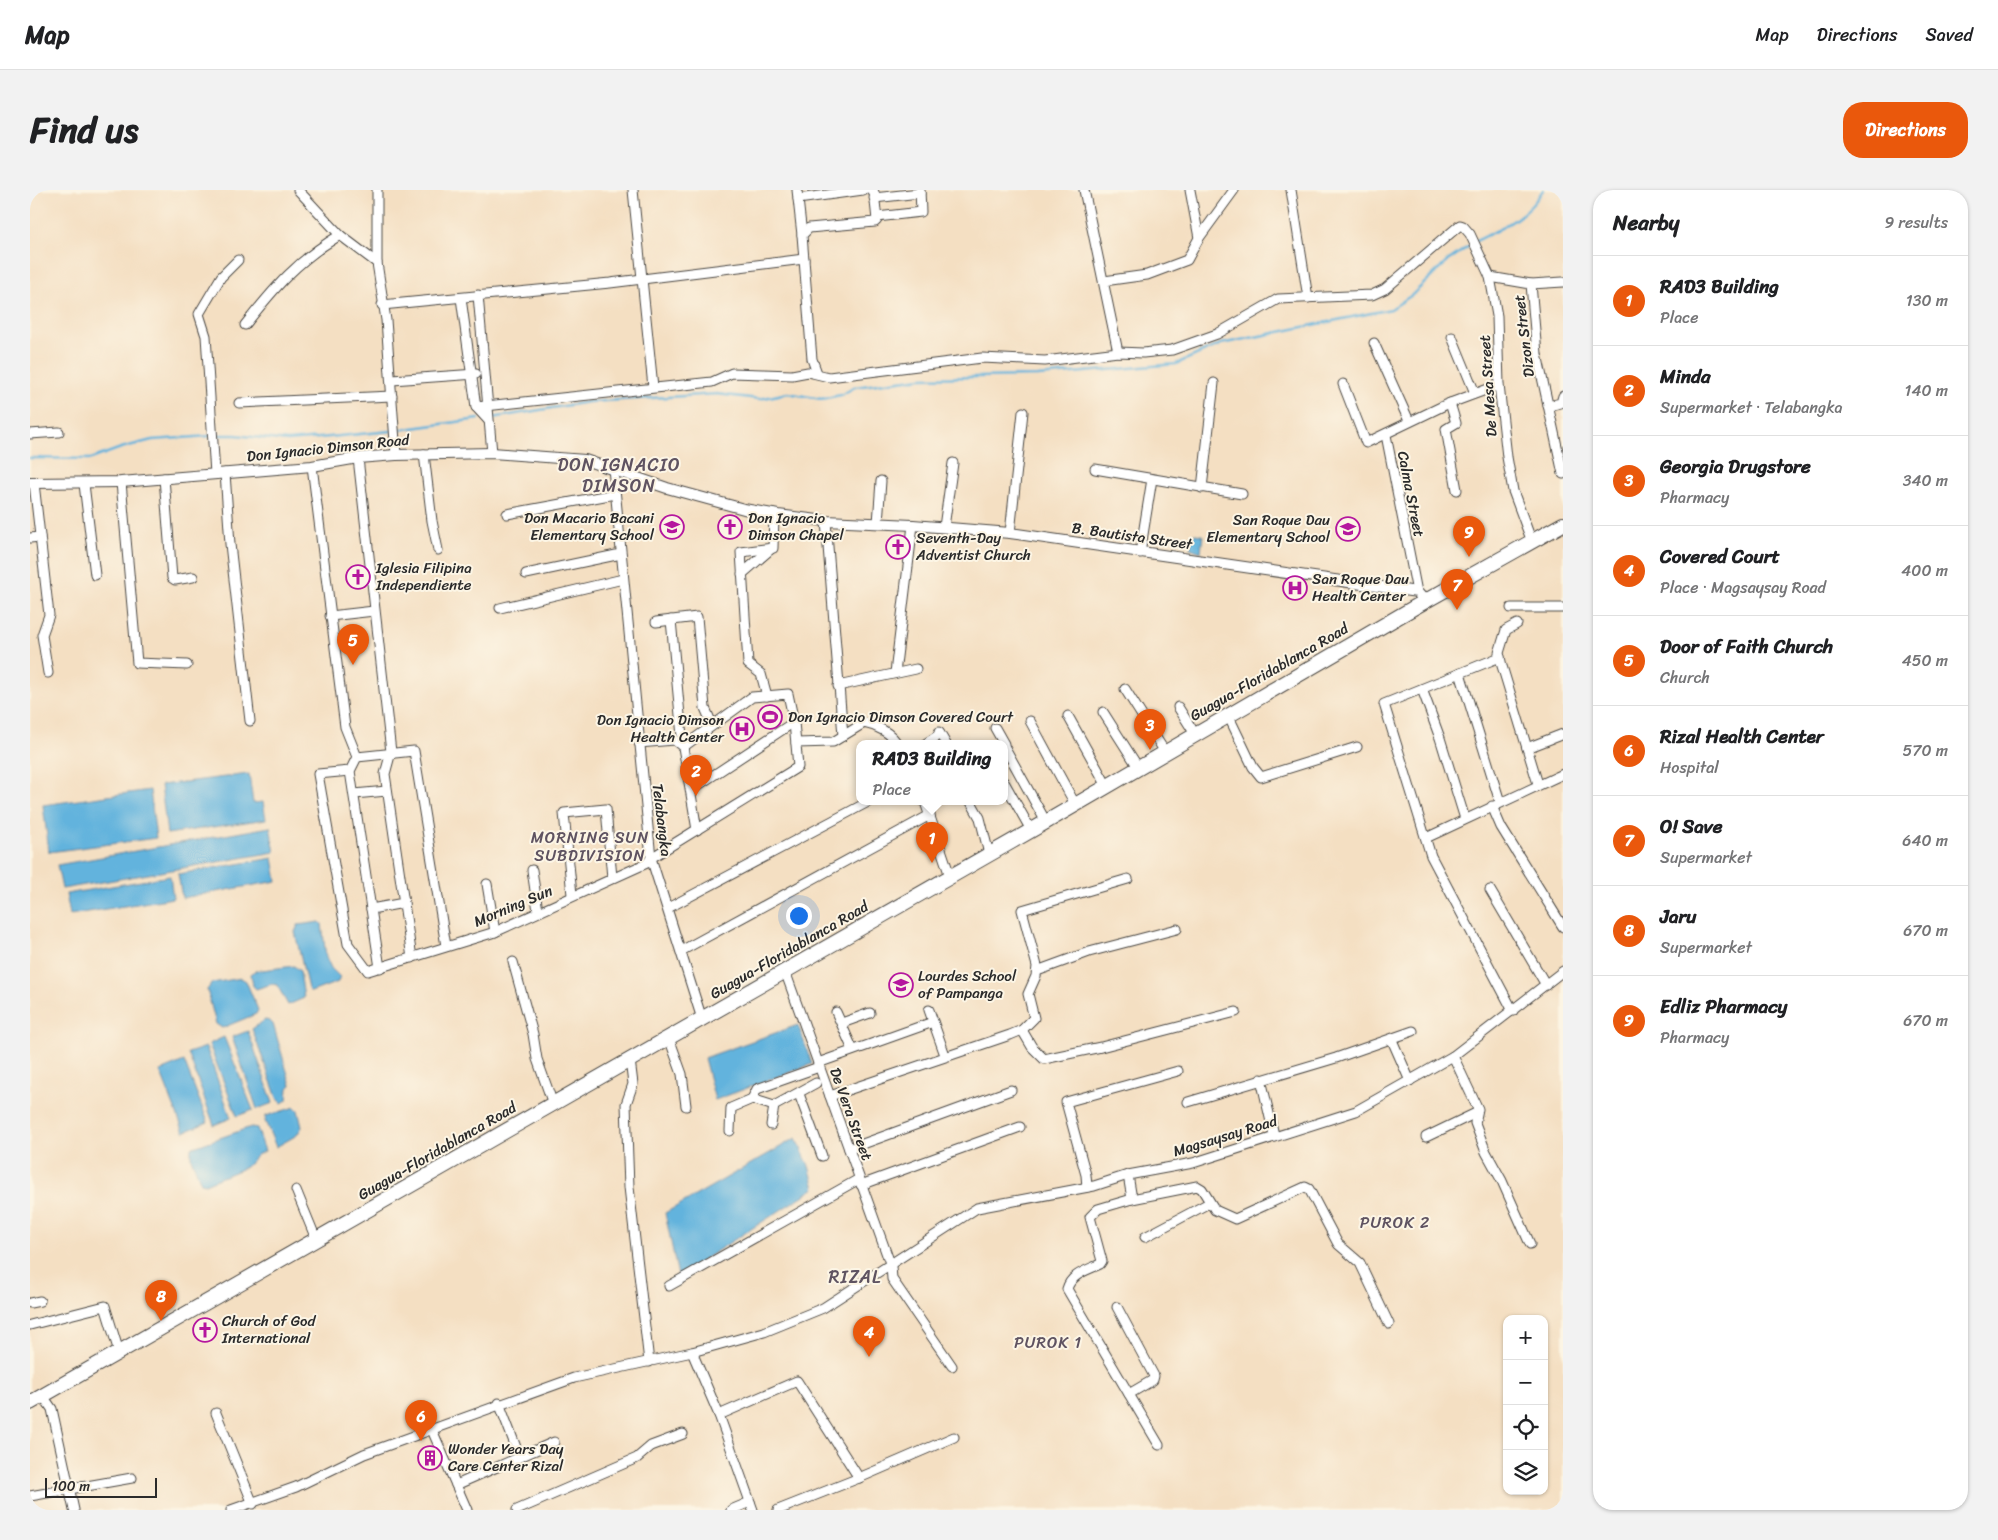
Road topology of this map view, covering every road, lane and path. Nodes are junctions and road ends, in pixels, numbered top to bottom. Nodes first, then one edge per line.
1 (298, 190) edge
2 (377, 190) edge
3 (633, 190) edge
4 (863, 190) edge
5 (1084, 190) edge
6 (1190, 190) edge
7 (1234, 190) edge
8 (1291, 190) edge
9 (873, 192) edge
10 (920, 192) edge
11 (797, 195) edge
12 (876, 217) junction
13 (340, 235) junction
14 (802, 235) junction
15 (1199, 238) junction
16 (804, 259) junction
17 (238, 260) dead end
18 (376, 263) junction
19 (1490, 277) junction
20 (640, 278) junction
21 (1104, 281) junction
22 (1563, 282) edge
23 (1531, 284) junction
24 (478, 295) junction
25 (461, 298) junction
26 (1308, 298) junction
27 (382, 305) junction
28 (245, 325) dead end
29 (1452, 337) dead end
30 (1374, 343) dead end
31 (1118, 352) junction
32 (484, 373) junction
33 (817, 373) junction
34 (470, 374) junction
35 (392, 380) junction
36 (1214, 383) dead end
37 (1343, 384) dead end
38 (1499, 385) junction
39 (653, 387) junction
40 (1474, 393) junction
41 (392, 396) junction
42 (1563, 396) edge
43 (239, 403) dead end
44 (1450, 403) junction
45 (476, 406) junction
46 (490, 406) junction
47 (1548, 406) junction
48 (1023, 412) dead end
49 (488, 420) junction
50 (1409, 421) junction
51 (59, 432) dead end
52 (30, 434) edge
53 (1386, 435) junction
54 (492, 453) junction
55 (424, 454) junction
56 (396, 455) junction
57 (358, 458) junction
58 (953, 463) dead end
59 (312, 466) junction
60 (613, 468) junction
61 (1094, 469) dead end
62 (220, 474) junction
63 (1563, 474) edge
64 (164, 478) junction
65 (1152, 480) junction
66 (881, 481) dead end
67 (121, 482) junction
68 (32, 483) edge
69 (84, 484) junction
70 (1202, 488) junction
71 (1457, 490) dead end
72 (615, 494) junction
73 (1242, 494) dead end
74 (507, 514) dead end
75 (774, 514) junction
76 (826, 521) junction
77 (878, 523) junction
78 (1563, 524) edge
79 (913, 525) junction
80 (944, 527) junction
81 (1010, 533) junction
82 (40, 537) junction
83 (30, 538) edge
84 (1532, 542) junction
85 (772, 548) junction
86 (438, 550) dead end
87 (1140, 553) junction
88 (621, 554) junction
89 (526, 574) dead end
90 (742, 574) junction
91 (95, 575) dead end
92 (193, 577) dead end
93 (623, 579) junction
94 (1421, 597) junction
95 (500, 608) dead end
96 (1511, 608) dead end
97 (1563, 608) edge
98 (374, 611) junction
99 (330, 616) junction
100 (672, 620) junction
101 (656, 622) dead end
102 (1517, 624) dead end
103 (1500, 657) junction
104 (186, 665) dead end
105 (916, 669) dead end
106 (48, 673) dead end
107 (895, 673) junction
108 (1460, 674) junction
109 (838, 686) junction
110 (1125, 689) dead end
111 (1422, 689) junction
112 (767, 696) junction
113 (1178, 707) dead end
114 (1104, 712) dead end
115 (1068, 716) dead end
116 (1228, 716) junction
117 (250, 721) dead end
118 (794, 722) junction
119 (1030, 722) dead end
120 (712, 724) junction
121 (995, 728) dead end
122 (1195, 734) junction
123 (1563, 734) edge
124 (843, 736) junction
125 (895, 740) edge
126 (931, 740) edge
127 (944, 740) edge
128 (1001, 740) edge
129 (639, 742) junction
130 (796, 743) junction
131 (683, 746) junction
132 (1357, 747) dead end
133 (1526, 748) junction
134 (391, 752) junction
135 (1008, 752) edge
136 (1164, 752) junction
137 (357, 757) junction
138 (1138, 767) junction
139 (350, 771) junction
140 (1563, 774) edge
141 (1538, 784) junction
142 (1107, 786) junction
143 (1008, 789) edge
144 (691, 790) junction
145 (388, 791) junction
146 (354, 794) junction
147 (1075, 804) junction
148 (1496, 804) junction
149 (862, 805) edge
150 (925, 805) edge
151 (973, 805) edge
152 (930, 815) junction
153 (1465, 820) junction
154 (1046, 822) junction
155 (697, 830) junction
156 (1031, 830) junction
157 (1426, 838) junction
158 (990, 854) junction
159 (651, 858) junction
160 (532, 870) dead end
161 (950, 876) junction
162 (612, 878) junction
163 (1128, 879) dead end
164 (487, 884) dead end
165 (1490, 890) dead end
166 (572, 896) junction
167 (404, 903) junction
168 (668, 908) junction
169 (371, 910) junction
170 (538, 911) junction
171 (1563, 927) edge
172 (1177, 929) dead end
173 (495, 932) junction
174 (446, 946) junction
175 (682, 951) junction
176 (412, 958) junction
177 (514, 962) dead end
178 (380, 968) junction
179 (785, 971) junction
180 (1036, 971) junction
181 (1563, 971) edge
182 (1546, 985) junction
183 (929, 1010) dead end
184 (1513, 1011) junction
185 (836, 1012) dead end
186 (1236, 1012) dead end
187 (870, 1013) dead end
188 (702, 1019) junction
189 (933, 1022) junction
190 (842, 1023) junction
191 (1022, 1030) junction
192 (1413, 1031) dead end
193 (670, 1038) junction
194 (1392, 1040) junction
195 (853, 1050) junction
196 (945, 1056) junction
197 (1453, 1056) junction
198 (630, 1060) junction
199 (819, 1065) junction
200 (1178, 1071) dead end
201 (1261, 1079) junction
202 (1410, 1081) junction
203 (819, 1082) junction
204 (1012, 1090) dead end
205 (799, 1094) junction
206 (830, 1096) junction
207 (752, 1099) junction
208 (1188, 1102) dead end
209 (553, 1104) junction
210 (686, 1106) dead end
211 (774, 1106) junction
212 (1476, 1113) junction
213 (771, 1125) dead end
214 (1020, 1127) dead end
215 (730, 1131) dead end
216 (1274, 1135) junction
217 (1426, 1137) dead end
218 (849, 1150) junction
219 (822, 1156) dead end
220 (1128, 1175) junction
221 (861, 1182) junction
222 (1087, 1187) junction
223 (296, 1190) dead end
224 (1132, 1199) junction
225 (1209, 1203) junction
226 (1144, 1237) dead end
227 (316, 1239) junction
228 (1530, 1244) dead end
229 (890, 1266) junction
230 (669, 1286) dead end
231 (40, 1301) dead end
232 (30, 1303) edge
233 (1117, 1307) dead end
234 (1389, 1324) dead end
235 (30, 1325) edge
236 (119, 1352) junction
237 (692, 1352) junction
238 (649, 1362) junction
239 (952, 1366) dead end
240 (1129, 1394) junction
241 (43, 1396) junction
242 (30, 1403) edge
243 (500, 1403) junction
244 (216, 1413) dead end
245 (719, 1414) junction
246 (432, 1430) junction
247 (683, 1434) dead end
248 (954, 1437) dead end
249 (554, 1442) dead end
250 (1159, 1445) dead end
251 (519, 1455) junction
252 (132, 1478) dead end
253 (859, 1478) junction
254 (456, 1484) junction
255 (69, 1489) junction
256 (30, 1496) edge
257 (253, 1504) junction
258 (752, 1506) edge
259 (74, 1510) edge
260 (231, 1510) edge
261 (467, 1510) edge
262 (517, 1510) edge
263 (731, 1510) edge
264 (778, 1510) edge

1 - 13 street
2 - 18 street
3 - 20 street
4 - 11 street
5 - 21 street
6 - 15 street
7 - 15 street
8 - 26 street
9 - 10 street
9 - 12 street
10 - 12 street
11 - 14 street
12 - 14 street
13 - 18 street
13 - 28 street
14 - 16 street
15 - 21 street
16 - 20 street
16 - 33 street
17 - 62 street
18 - 27 street
19 - 23 street
19 - 26 street, De Mesa Street
19 - 38 street, De Mesa Street
20 - 24 street
20 - 39 street
21 - 31 street
22 - 23 street
23 - 47 street, Dizon Street
24 - 25 street
24 - 32 street
25 - 27 street
25 - 34 street
26 - 31 street
27 - 35 street
29 - 40 street
30 - 50 street
31 - 33 street
32 - 34 street
32 - 46 street
33 - 39 street
34 - 35 street
34 - 45 street
35 - 41 street
36 - 70 street
37 - 53 street
38 - 40 street, Calma Street
38 - 84 street, De Mesa Street
39 - 46 street
40 - 44 street, Calma Street
41 - 43 street
41 - 56 street
42 - 47 street
44 - 50 street, Calma Street
44 - 71 street
45 - 46 street
45 - 49 street
46 - 49 street
47 - 63 street, Dizon Street
48 - 81 street
49 - 54 street
50 - 53 street, Calma Street
51 - 52 street
53 - 94 street, Calma Street
54 - 55 street, Don Ignacio Dimson Road
54 - 60 street, Don Ignacio Dimson Road
55 - 56 street, Don Ignacio Dimson Road
55 - 86 street
56 - 57 street, Don Ignacio Dimson Road
57 - 59 street, Don Ignacio Dimson Road
57 - 98 street
58 - 80 street
59 - 62 street, Don Ignacio Dimson Road
59 - 99 street
60 - 72 street, Telabangka
60 - 75 street, Don Ignacio Dimson Road
61 - 65 street
62 - 64 street, Don Ignacio Dimson Road
62 - 117 street
64 - 67 street, Don Ignacio Dimson Road
64 - 92 street
65 - 70 street
65 - 87 street
66 - 77 street
67 - 69 street, Don Ignacio Dimson Road
67 - 104 street
68 - 69 street, Don Ignacio Dimson Road
68 - 82 street
69 - 91 street
70 - 73 street
72 - 74 street
72 - 88 street, Telabangka
75 - 76 street, Don Ignacio Dimson Road
75 - 85 street
76 - 77 street, Don Ignacio Dimson Road
76 - 109 street
77 - 79 street, Don Ignacio Dimson Road
78 - 84 main road, Guagua-Floridablanca Road
79 - 80 street, Don Ignacio Dimson Road
79 - 107 street
80 - 81 street, Don Ignacio Dimson Road
81 - 87 street, B. Bautista Street
82 - 83 street
82 - 106 street
84 - 94 main road, Guagua-Floridablanca Road
85 - 90 street
85 - 90 street
87 - 94 street, B. Bautista Street
88 - 89 street
88 - 93 street, Telabangka
90 - 112 street
93 - 95 street
93 - 129 street, Telabangka
94 - 116 main road, Guagua-Floridablanca Road
96 - 97 street
98 - 99 street
98 - 134 street
99 - 137 street
100 - 101 street
100 - 120 street
100 - 131 street
102 - 103 street
103 - 108 street
103 - 133 street
105 - 107 street
107 - 109 street
108 - 111 street
108 - 148 street
109 - 124 street
110 - 136 street
111 - 153 street
111 - 157 street
112 - 118 street
112 - 120 street
113 - 122 street
114 - 138 street
115 - 142 street
116 - 122 main road, Guagua-Floridablanca Road
116 - 132 street
118 - 130 street
118 - 144 street
119 - 147 street
120 - 131 street
121 - 128 street
122 - 136 main road, Guagua-Floridablanca Road
123 - 133 street
124 - 125 street
124 - 130 street
126 - 127 street
129 - 131 street
129 - 159 street, Telabangka
130 - 155 street, Morning Sun
131 - 144 street
133 - 141 street
134 - 137 street
134 - 145 street
134 - 174 street
135 - 154 street
136 - 138 main road, Guagua-Floridablanca Road
137 - 139 street
138 - 142 main road, Guagua-Floridablanca Road
139 - 146 street
139 - 178 street
140 - 141 street
141 - 148 street
142 - 147 main road, Guagua-Floridablanca Road
143 - 156 street
144 - 155 street
145 - 146 street
145 - 167 street
146 - 169 street
147 - 154 main road, Guagua-Floridablanca Road
148 - 153 street
148 - 171 street
149 - 168 street
150 - 152 street
151 - 158 street
152 - 161 street
152 - 175 street
153 - 157 street
154 - 156 main road, Guagua-Floridablanca Road
155 - 159 street, Morning Sun
156 - 158 main road, Guagua-Floridablanca Road
157 - 184 street
158 - 161 main road, Guagua-Floridablanca Road
159 - 162 street, Morning Sun
159 - 168 street, Telabangka
160 - 170 street
161 - 179 main road, Guagua-Floridablanca Road
162 - 166 street, Morning Sun
162 - 166 street
163 - 180 street
164 - 173 street
165 - 182 street
166 - 170 street, Morning Sun
167 - 169 street
167 - 176 street
168 - 175 street, Telabangka
169 - 178 street
170 - 173 street, Morning Sun
172 - 180 street
173 - 174 street, Morning Sun
174 - 176 street, Morning Sun
175 - 188 street, Telabangka
176 - 178 street, Morning Sun
177 - 209 street
179 - 188 main road, Guagua-Floridablanca Road
179 - 199 street, De Vera Street
180 - 191 street
181 - 182 street, Magsaysay Road
182 - 184 street, Magsaysay Road
183 - 189 street
184 - 197 street, Magsaysay Road
185 - 190 street
186 - 191 street
187 - 190 street
188 - 193 main road, Guagua-Floridablanca Road
189 - 195 street
189 - 196 street
190 - 195 street
191 - 196 street
192 - 194 street
193 - 198 main road, Guagua-Floridablanca Road
193 - 210 street
194 - 201 street
194 - 202 street
195 - 199 street
196 - 206 street
197 - 202 street, Magsaysay Road
197 - 212 street
198 - 209 main road, Guagua-Floridablanca Road
198 - 238 street
199 - 203 street, De Vera Street
199 - 207 street
200 - 222 street
201 - 208 street
201 - 216 street
202 - 216 street, Magsaysay Road
203 - 205 street
203 - 206 street, De Vera Street
204 - 218 street
205 - 211 street
205 - 219 street
206 - 218 street, De Vera Street
207 - 211 street
207 - 215 street
209 - 227 main road, Guagua-Floridablanca Road
211 - 213 street
212 - 217 street
212 - 228 street
214 - 221 street
216 - 220 street, Magsaysay Road
218 - 221 street, De Vera Street
220 - 222 street, Magsaysay Road
220 - 224 street
221 - 229 street, De Vera Street
221 - 230 street
222 - 229 street, Magsaysay Road
223 - 227 street
224 - 225 street
224 - 240 street
225 - 226 street
225 - 234 street
227 - 236 main road, Guagua-Floridablanca Road
229 - 237 street, Magsaysay Road
229 - 239 street, De Vera Street
231 - 232 street
233 - 240 street
235 - 236 street
236 - 241 main road, Guagua-Floridablanca Road
237 - 238 street, Magsaysay Road
237 - 245 street
238 - 243 street, Magsaysay Road
240 - 250 street
241 - 242 main road, Guagua-Floridablanca Road
241 - 255 street
243 - 246 street, Magsaysay Road
243 - 251 street
244 - 257 street
245 - 253 street
245 - 258 street
246 - 254 street
246 - 257 street, Magsaysay Road
247 - 262 street
248 - 253 street
249 - 251 street
251 - 254 street
252 - 255 street
253 - 264 street
254 - 261 street
255 - 256 street
255 - 259 street
257 - 260 street, Magsaysay Road
258 - 263 street

